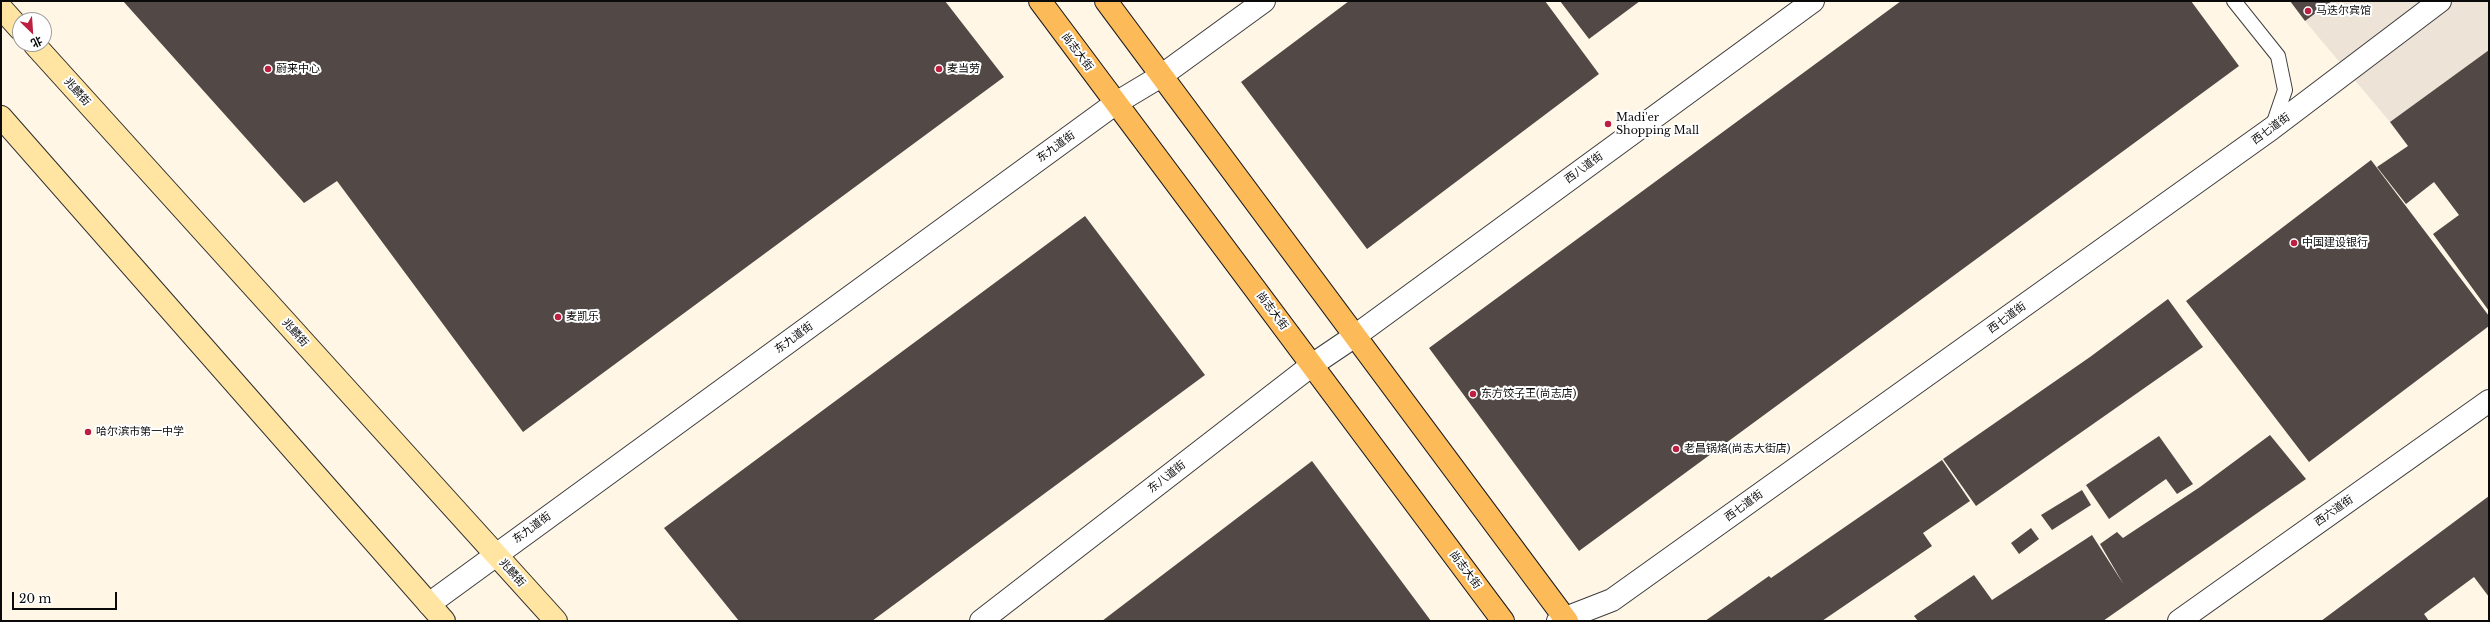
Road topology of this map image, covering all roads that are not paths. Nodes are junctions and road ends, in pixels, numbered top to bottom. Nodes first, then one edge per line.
1 (1040, 1) edge
2 (1106, 1) edge
3 (1264, 1) edge
4 (1813, 1) edge
5 (2234, 1) edge
6 (2440, 1) edge
7 (1, 8) edge
8 (12, 20) edge
9 (41, 52) edge
10 (1161, 76) junction
11 (1116, 103) junction
12 (1, 116) edge
13 (2271, 129) junction
14 (1355, 336) junction
15 (1312, 365) junction
16 (2489, 401) edge
17 (496, 554) junction
18 (429, 604) junction
19 (1563, 620) edge
20 (444, 621) edge
21 (556, 621) edge
22 (982, 621) edge
23 (1503, 621) edge
24 (2179, 621) edge

1 - 11 main road, 尚志大街
2 - 10 main road
3 - 10 street, 东九道街
4 - 14 street, 西八道街
5 - 13 lane
6 - 13 street, 西七道街
7 - 8 main road
9 - 17 main road, 兆麟街
10 - 11 street, 东九道街
10 - 14 main road
11 - 15 main road, 尚志大街
11 - 17 street, 东九道街
12 - 18 main road
13 - 19 street, 西七道街
14 - 15 street, 东八道街
14 - 19 main road
15 - 22 street, 东八道街
15 - 23 main road, 尚志大街
16 - 24 street, 西六道街
17 - 18 street, 东九道街
17 - 21 main road, 兆麟街
18 - 20 main road

